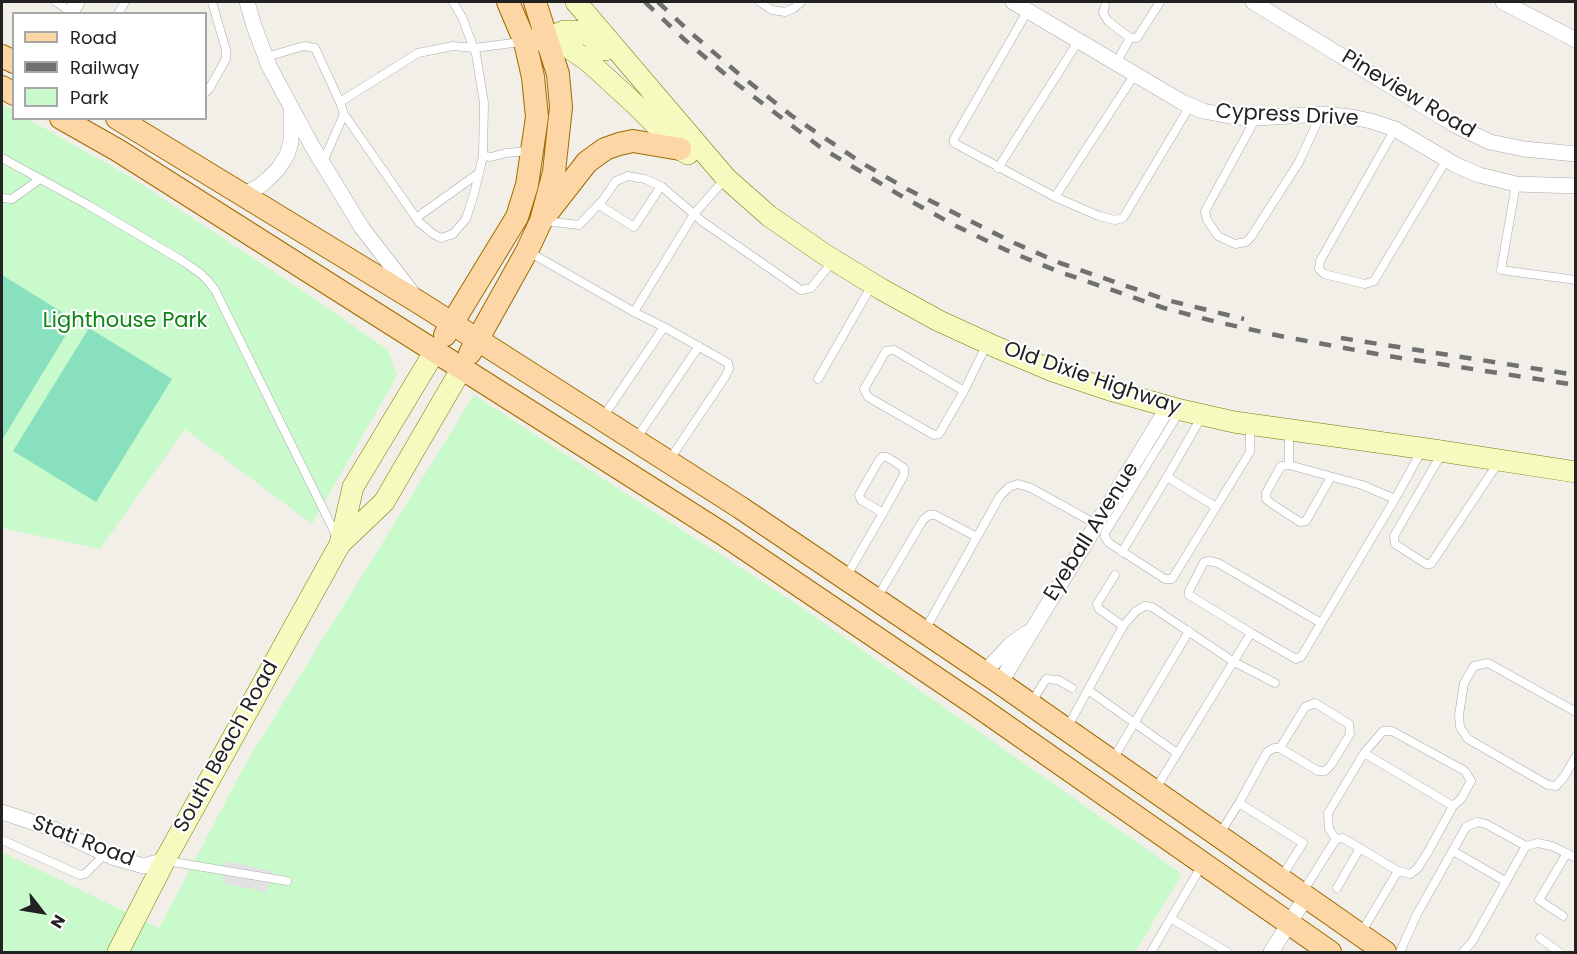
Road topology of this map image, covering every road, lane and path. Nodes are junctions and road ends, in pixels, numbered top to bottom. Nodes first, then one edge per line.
1 (56, 2) edge
2 (212, 2) edge
3 (247, 2) edge
4 (453, 2) edge
5 (508, 2) edge
6 (535, 2) edge
7 (576, 2) edge
8 (760, 2) edge
9 (801, 2) edge
10 (1160, 2) edge
11 (1253, 2) edge
12 (1503, 2) edge
13 (1103, 3) edge
14 (1020, 4) edge
15 (73, 10) edge
16 (548, 38) junction
17 (1130, 38) junction
18 (1575, 39) edge
19 (1078, 40) junction
20 (525, 42) junction
21 (474, 48) junction
22 (266, 57) junction
23 (1116, 63) junction
24 (1135, 74) junction
25 (207, 91) edge
26 (340, 102) junction
27 (1191, 106) junction
28 (291, 108) junction
29 (669, 110) junction
30 (344, 114) junction
31 (1321, 114) junction
32 (1257, 118) junction
33 (64, 120) edge
34 (120, 120) edge
35 (1395, 129) junction
36 (680, 149) junction
37 (533, 151) junction
38 (1575, 154) edge
39 (483, 156) junction
40 (2, 158) edge
41 (1447, 159) junction
42 (322, 163) junction
43 (998, 168) junction
44 (479, 173) junction
45 (726, 178) junction
46 (40, 179) junction
47 (1516, 184) junction
48 (661, 186) junction
49 (1575, 186) edge
50 (242, 195) junction
51 (1055, 197) junction
52 (2, 198) edge
53 (599, 205) junction
54 (694, 214) junction
55 (416, 218) junction
56 (541, 221) junction
57 (527, 251) junction
58 (834, 260) junction
59 (1575, 280) edge
60 (873, 284) junction
61 (420, 303) junction
62 (634, 312) junction
63 (453, 323) junction
64 (664, 327) junction
65 (478, 340) junction
66 (987, 344) junction
67 (699, 346) junction
68 (435, 351) junction
69 (462, 368) junction
70 (818, 379) dead end
71 (964, 391) junction
72 (1175, 409) junction
73 (1203, 415) junction
74 (602, 419) junction
75 (1250, 424) junction
76 (1289, 430) junction
77 (635, 440) junction
78 (1433, 450) junction
79 (1499, 460) junction
80 (668, 461) junction
81 (1288, 465) junction
82 (1575, 472) edge
83 (1167, 477) junction
84 (1331, 477) junction
85 (1395, 499) junction
86 (1216, 507) junction
87 (882, 513) junction
88 (1096, 524) junction
89 (977, 537) junction
90 (340, 544) junction
91 (1122, 552) junction
92 (1115, 575) dead end
93 (845, 578) junction
94 (876, 599) junction
95 (1321, 623) junction
96 (1123, 626) junction
97 (1189, 631) junction
98 (924, 632) junction
99 (1251, 633) junction
100 (1234, 662) junction
101 (937, 678) junction
102 (992, 678) junction
103 (1275, 682) dead end
104 (1072, 688) dead end
105 (1088, 690) junction
106 (979, 707) junction
107 (1037, 709) junction
108 (1575, 712) edge
109 (1135, 722) junction
110 (1066, 729) junction
111 (1280, 748) junction
112 (1178, 753) junction
113 (1364, 753) junction
114 (1575, 756) edge
115 (1112, 761) junction
116 (1154, 791) junction
117 (1239, 803) junction
118 (1453, 806) junction
119 (2, 813) edge
120 (1218, 836) junction
121 (1336, 839) junction
122 (2, 840) edge
123 (1526, 846) junction
124 (1360, 848) junction
125 (1453, 851) junction
126 (1567, 853) junction
127 (105, 854) junction
128 (1575, 858) edge
129 (165, 860) junction
130 (1203, 864) junction
131 (1398, 871) junction
132 (1281, 880) junction
133 (287, 881) dead end
134 (1505, 881) junction
135 (1337, 888) dead end
136 (1304, 896) junction
137 (1563, 916) dead end
138 (1172, 919) junction
139 (1289, 924) junction
140 (1360, 935) junction
141 (1540, 938) dead end
142 (118, 952) edge
143 (1151, 952) edge
144 (1227, 952) edge
145 (1271, 952) edge
146 (1330, 952) edge
147 (1385, 952) edge
148 (1400, 952) edge
149 (1463, 952) edge
150 (1559, 952) edge

1 - 15 lane
2 - 25 lane
3 - 22 street
4 - 21 lane
5 - 20 main road
6 - 16 main road
7 - 29 street, Old Dixie Highway
8 - 9 lane
10 - 17 lane
11 - 38 street, Pineview Road
12 - 18 street
13 - 17 lane
14 - 19 street, Cypress Drive
14 - 43 lane
16 - 20 street
16 - 29 street
16 - 36 street, Old Dixie Highway
16 - 56 main road
17 - 23 lane
19 - 23 street, Cypress Drive
19 - 43 lane
20 - 21 lane
20 - 37 main road
21 - 26 lane
21 - 39 lane
22 - 26 lane
22 - 28 street
23 - 24 street, Cypress Drive
24 - 27 street, Cypress Drive
24 - 51 lane
26 - 30 lane
27 - 32 street, Cypress Drive
27 - 51 lane
28 - 42 street
28 - 50 street
29 - 45 street, Old Dixie Highway
30 - 42 lane
30 - 55 lane
31 - 32 street, Cypress Drive
31 - 32 lane
31 - 35 street, Cypress Drive
33 - 68 main road
34 - 50 main road
35 - 41 street, Cypress Drive
35 - 41 lane
36 - 45 street, Old Dixie Highway
36 - 56 main road
37 - 39 lane
37 - 63 main road
39 - 44 lane
40 - 46 lane
41 - 47 street, Cypress Drive
42 - 61 street
43 - 51 lane
44 - 55 lane
44 - 55 lane
45 - 54 lane
45 - 58 street, Old Dixie Highway
46 - 52 lane
46 - 90 lane
47 - 49 street, Cypress Drive
47 - 59 lane
48 - 53 lane
48 - 53 lane
48 - 54 lane
50 - 61 main road
53 - 56 lane
54 - 58 lane
54 - 62 lane
56 - 57 main road
57 - 62 lane
57 - 65 main road
58 - 60 street, Old Dixie Highway
60 - 66 street, Old Dixie Highway
60 - 70 lane
61 - 63 main road
62 - 64 lane
63 - 65 main road
63 - 68 main road
64 - 67 lane
64 - 74 lane
65 - 69 main road
65 - 74 main road
66 - 71 lane
66 - 72 street, Old Dixie Highway
67 - 77 lane
67 - 80 lane
68 - 69 main road
68 - 90 street, South Beach Road
69 - 90 street, South Beach Road
69 - 101 main road
71 - 71 lane
72 - 73 street, Old Dixie Highway
72 - 88 street, Eyeball Avenue
72 - 91 lane
73 - 75 street, Old Dixie Highway
73 - 83 lane
74 - 77 main road
75 - 76 street, Old Dixie Highway
75 - 86 lane
76 - 78 street, Old Dixie Highway
76 - 81 lane
77 - 80 main road
78 - 79 street, Old Dixie Highway
78 - 79 lane
78 - 85 lane
79 - 82 street, Old Dixie Highway
80 - 93 main road
81 - 84 lane
81 - 84 lane
83 - 86 lane
83 - 91 lane
84 - 85 lane
85 - 95 lane
86 - 91 lane
87 - 87 lane
87 - 93 lane
88 - 89 lane
88 - 102 street, Eyeball Avenue
89 - 94 lane
89 - 98 lane
90 - 129 street, South Beach Road
92 - 96 lane
93 - 94 main road
94 - 98 main road
95 - 99 lane
95 - 99 lane
96 - 97 lane
96 - 105 lane
97 - 100 lane
97 - 109 lane
98 - 102 main road
99 - 100 lane
100 - 103 lane
100 - 112 lane
101 - 102 main road
101 - 106 main road
102 - 107 main road
104 - 107 lane
105 - 109 lane
105 - 110 lane
106 - 107 main road
106 - 130 main road
107 - 110 main road
108 - 114 lane
109 - 112 lane
109 - 115 lane
110 - 115 main road
111 - 111 lane
111 - 117 lane
112 - 116 lane
113 - 118 lane
113 - 118 lane
113 - 121 lane
115 - 116 main road
116 - 120 main road
117 - 120 lane
117 - 132 lane
118 - 131 lane
119 - 127 street, Stati Road
120 - 132 main road
121 - 124 lane
121 - 136 lane
122 - 127 lane
123 - 125 lane
123 - 126 lane
123 - 134 lane
124 - 131 lane
124 - 135 lane
125 - 134 lane
125 - 148 lane
126 - 128 lane
126 - 137 lane
127 - 129 street, Stati Road
129 - 133 lane
129 - 142 street, South Beach Road
130 - 138 lane
130 - 139 main road
131 - 140 lane
132 - 136 main road
134 - 149 lane
136 - 139 street
136 - 140 main road
138 - 143 lane
138 - 144 lane
139 - 145 street
139 - 146 main road
140 - 147 main road
141 - 150 lane

